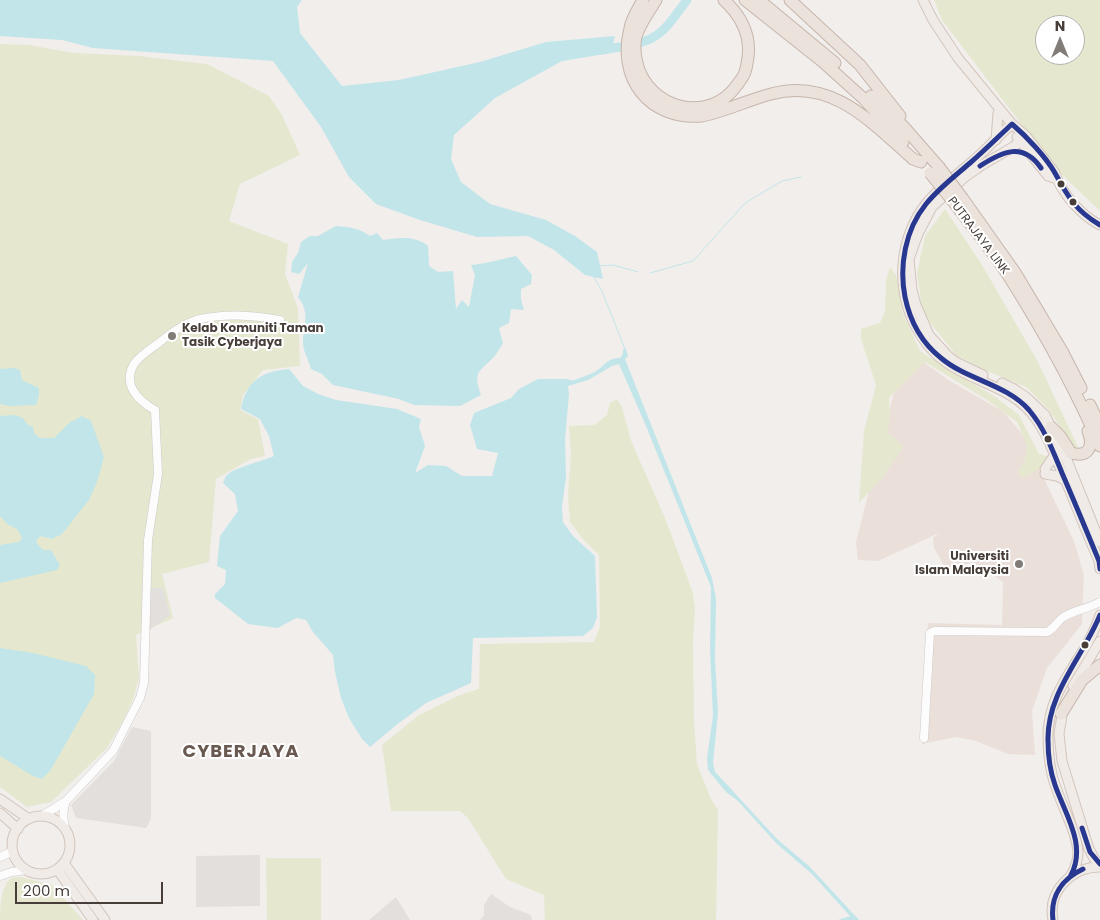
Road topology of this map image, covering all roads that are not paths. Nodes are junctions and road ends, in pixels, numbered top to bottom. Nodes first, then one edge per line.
1 (643, 0) edge
2 (656, 0) edge
3 (724, 0) edge
4 (745, 0) edge
5 (759, 0) edge
6 (790, 0) edge
7 (923, 0) edge
8 (781, 22) junction
9 (631, 57) junction
10 (958, 58) junction
11 (998, 113) junction
12 (1010, 126) junction
13 (904, 127) junction
14 (998, 138) junction
15 (1020, 141) junction
16 (1001, 154) junction
17 (1031, 156) junction
18 (921, 162) junction
19 (934, 170) junction
20 (1057, 179) junction
21 (959, 202) junction
22 (1100, 225) edge
23 (280, 320) dead end
24 (1081, 403) junction
25 (1100, 426) edge
26 (1051, 428) junction
27 (1100, 446) edge
28 (1054, 456) junction
29 (1065, 480) junction
30 (1100, 542) edge
31 (1100, 569) edge
32 (1100, 602) edge
33 (1092, 607) junction
34 (1099, 618) edge
35 (1100, 641) edge
36 (1100, 665) edge
37 (1061, 714) junction
38 (924, 738) dead end
39 (0, 799) edge
40 (66, 801) junction
41 (0, 813) edge
42 (42, 816) junction
43 (29, 819) junction
44 (18, 828) junction
45 (66, 831) junction
46 (13, 851) junction
47 (0, 858) edge
48 (1100, 864) edge
49 (61, 866) junction
50 (1100, 868) edge
51 (26, 870) junction
52 (1072, 875) junction
53 (0, 876) edge
54 (92, 920) edge
55 (105, 920) edge
56 (1053, 920) edge

1 - 9 highway
2 - 9 highway
3 - 9 highway
4 - 8 highway, PUTRAJAYA LINK
5 - 8 highway, PUTRAJAYA LINK
6 - 13 highway
7 - 10 main road
8 - 13 highway, PUTRAJAYA LINK
8 - 18 highway, PUTRAJAYA LINK
9 - 18 highway
10 - 11 main road
10 - 12 main road
11 - 12 main road
11 - 14 main road
12 - 14 main road
12 - 15 main road
13 - 19 highway, PUTRAJAYA LINK
14 - 15 main road
14 - 28 main road
15 - 16 main road
15 - 17 main road
15 - 20 main road
16 - 17 main road
16 - 26 main road
17 - 20 main road
18 - 19 highway, PUTRAJAYA LINK
19 - 21 highway, PUTRAJAYA LINK, bridge
20 - 22 main road
21 - 24 highway, PUTRAJAYA LINK
21 - 25 highway, PUTRAJAYA LINK
23 - 40 street
24 - 26 highway
24 - 27 highway, PUTRAJAYA LINK
26 - 30 main road
28 - 29 main road
28 - 29 main road
29 - 31 main road
32 - 33 street
33 - 34 street
33 - 38 street
34 - 52 main road
35 - 37 main road
36 - 37 highway
37 - 48 main road
39 - 43 main road
40 - 42 street
40 - 45 street
41 - 44 main road
42 - 43 main road
42 - 45 main road
43 - 44 main road
44 - 46 main road
45 - 49 main road
46 - 47 street
46 - 51 main road
49 - 51 main road
49 - 54 main road
49 - 55 main road
50 - 52 main road
51 - 53 street
52 - 56 main road

